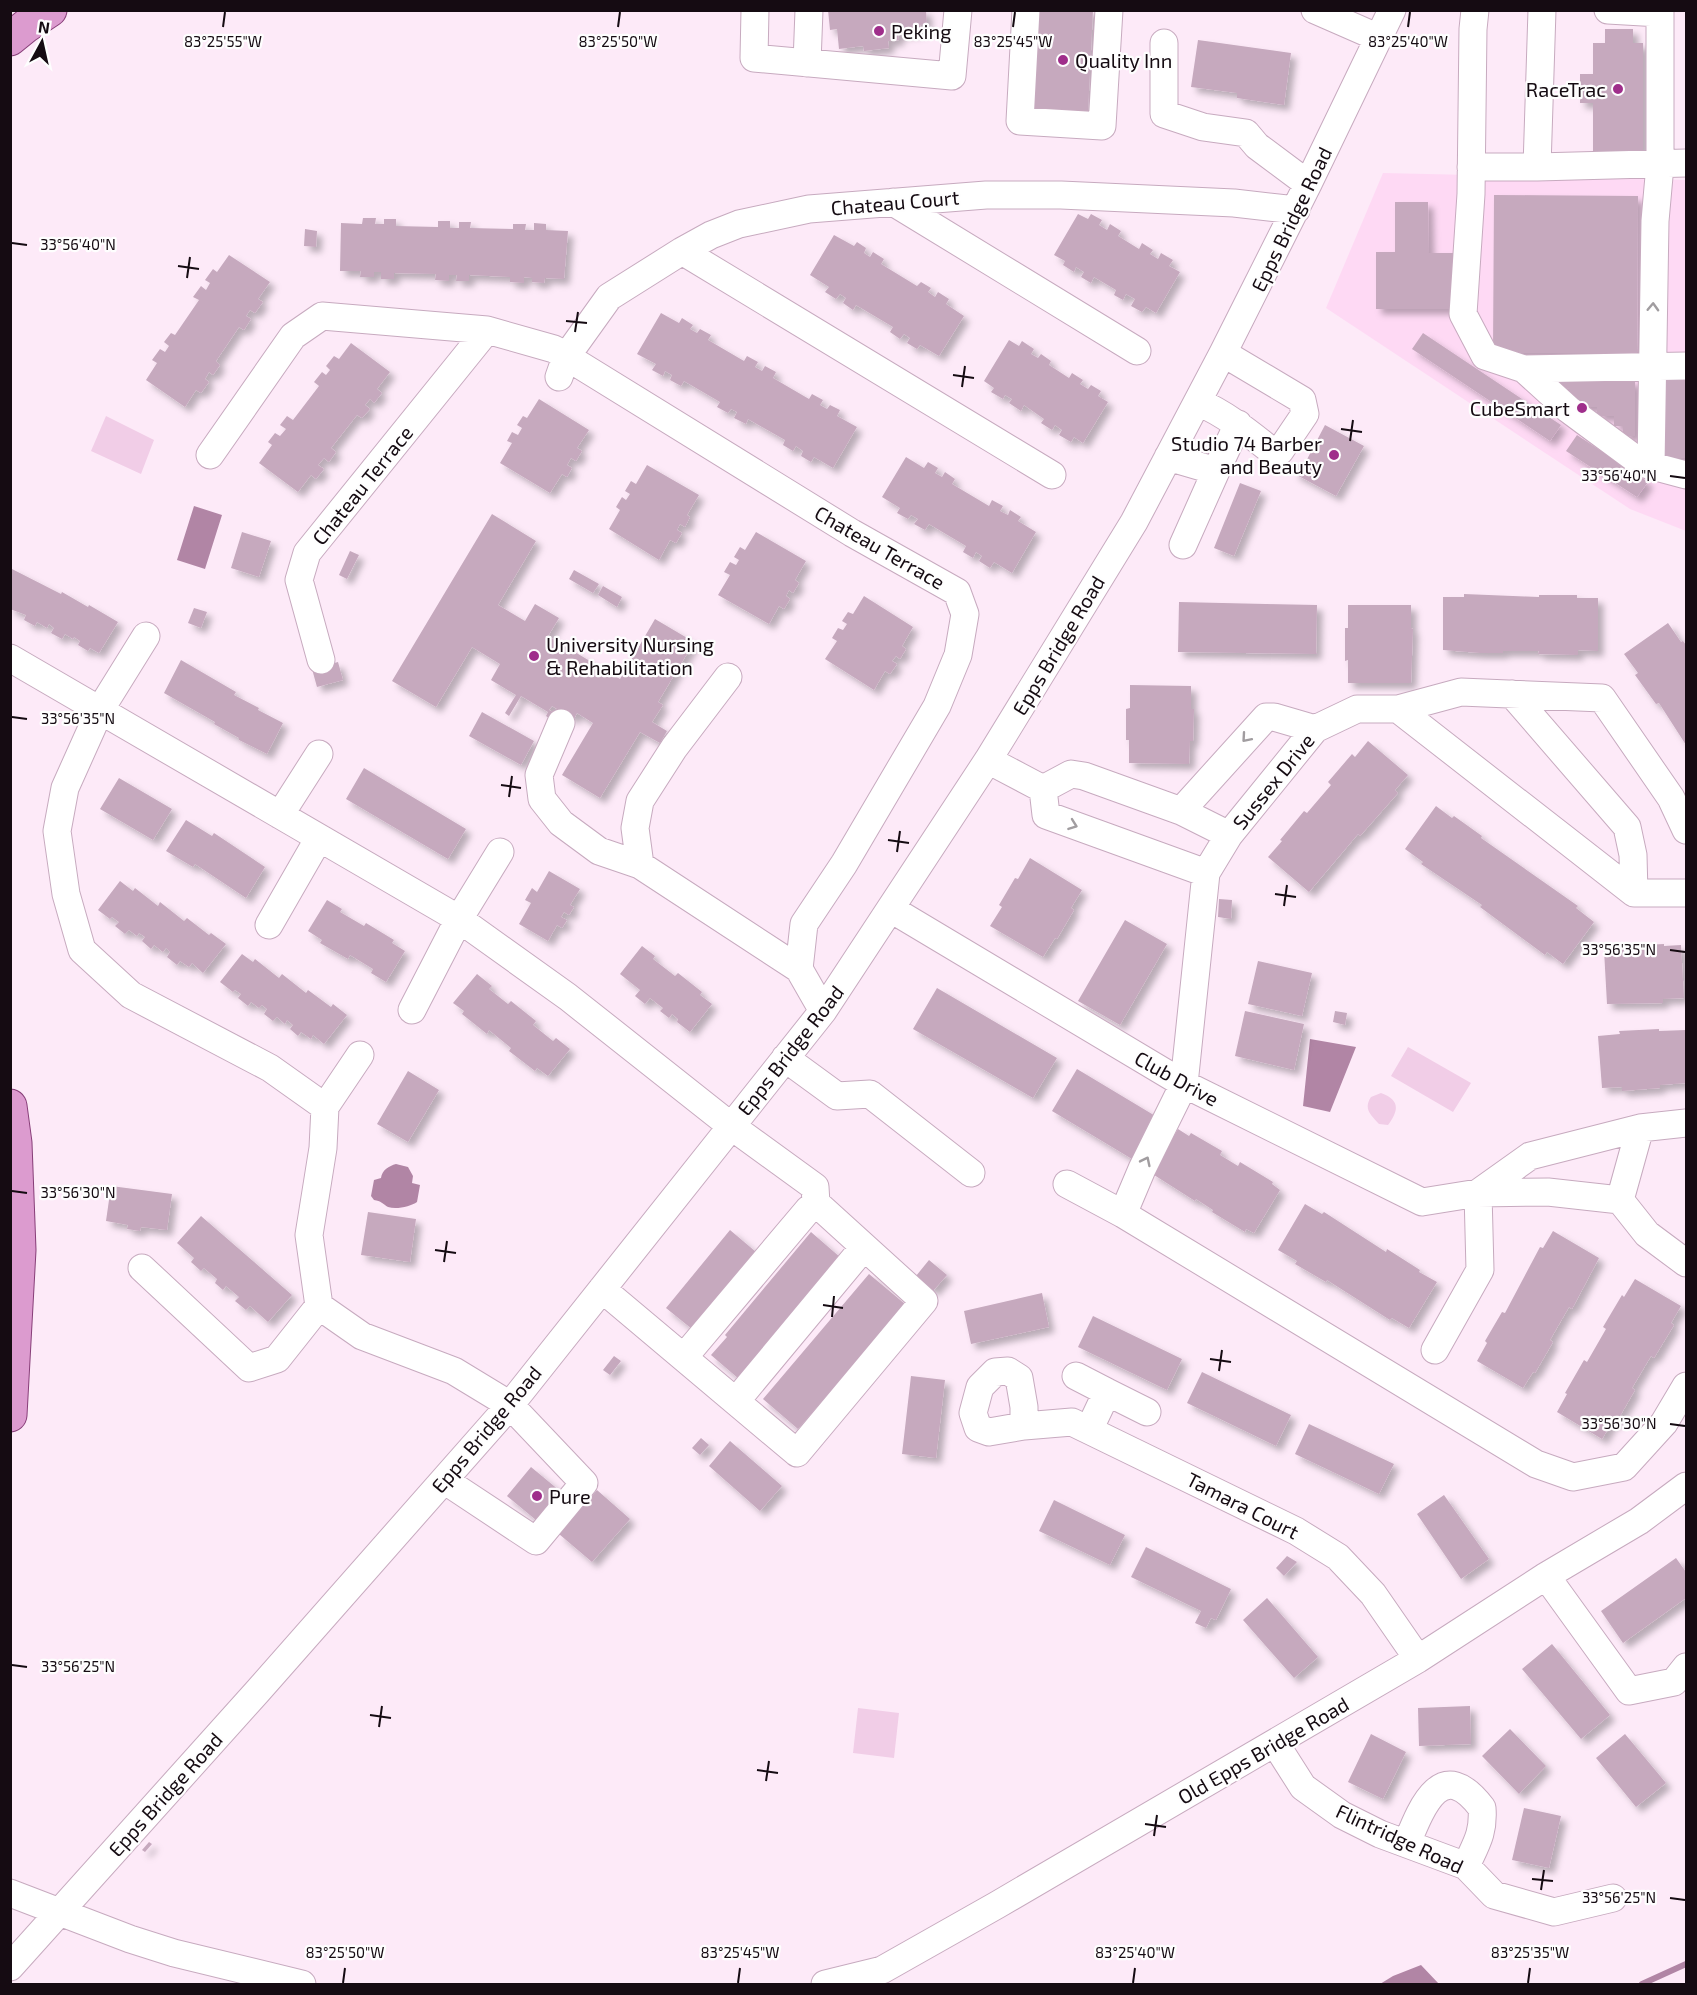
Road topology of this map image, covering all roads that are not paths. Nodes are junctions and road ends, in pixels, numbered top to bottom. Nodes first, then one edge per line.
1 (50, 10) edge
2 (755, 10) edge
3 (810, 10) edge
4 (958, 10) edge
5 (1026, 10) edge
6 (1109, 10) edge
7 (1315, 10) edge
8 (1392, 10) edge
9 (1475, 10) edge
10 (1542, 10) edge
11 (1608, 10) edge
12 (1660, 12) edge
13 (1379, 38) junction
14 (10, 39) edge
15 (1164, 43) dead end
16 (807, 63) junction
17 (1686, 163) edge
18 (1660, 165) junction
19 (1471, 167) junction
20 (1538, 167) junction
21 (1308, 184) junction
22 (893, 201) junction
23 (1296, 210) junction
24 (682, 251) junction
25 (487, 330) junction
26 (1137, 351) dead end
27 (1224, 353) junction
28 (1651, 365) junction
29 (1686, 366) edge
30 (563, 367) junction
31 (1524, 369) junction
32 (1198, 402) junction
33 (1239, 424) junction
34 (210, 455) dead end
35 (1168, 457) junction
36 (1651, 466) junction
37 (1216, 471) junction
38 (1052, 475) dead end
39 (1686, 475) edge
40 (1183, 545) dead end
41 (146, 636) dead end
42 (10, 658) edge
43 (321, 660) dead end
44 (729, 677) dead end
45 (1512, 694) junction
46 (1398, 709) junction
47 (100, 710) junction
48 (561, 723) dead end
49 (1315, 729) junction
50 (319, 754) dead end
51 (988, 760) junction
52 (1043, 789) junction
53 (1181, 811) junction
54 (280, 815) junction
55 (1686, 830) edge
56 (1229, 835) junction
57 (319, 838) junction
58 (500, 852) dead end
59 (640, 865) junction
60 (1206, 873) junction
61 (1634, 893) junction
62 (1686, 893) edge
63 (891, 909) junction
64 (459, 919) junction
65 (269, 926) dead end
66 (799, 969) junction
67 (412, 1010) dead end
68 (823, 1011) junction
69 (360, 1055) dead end
70 (785, 1058) junction
71 (1184, 1084) junction
72 (10, 1106) edge
73 (325, 1107) junction
74 (1686, 1123) edge
75 (731, 1126) junction
76 (1640, 1128) junction
77 (971, 1173) dead end
78 (1067, 1184) dead end
79 (1478, 1193) junction
80 (1620, 1200) junction
81 (816, 1203) junction
82 (1123, 1214) junction
83 (864, 1247) junction
84 (1686, 1263) edge
85 (142, 1268) dead end
86 (602, 1289) junction
87 (319, 1306) junction
88 (1436, 1350) dead end
89 (684, 1358) junction
90 (1076, 1376) dead end
91 (1686, 1386) edge
92 (1107, 1392) junction
93 (736, 1401) junction
94 (510, 1405) junction
95 (1147, 1412) dead end
96 (10, 1414) edge
97 (1024, 1426) dead end
98 (1089, 1430) junction
99 (444, 1480) junction
100 (1686, 1486) edge
101 (1546, 1576) junction
102 (1418, 1659) junction
103 (1686, 1667) edge
104 (1275, 1743) junction
105 (1407, 1843) junction
106 (1466, 1866) junction
107 (10, 1893) edge
108 (1612, 1898) dead end
109 (60, 1912) junction
110 (10, 1967) edge
111 (302, 1984) edge
112 (825, 1984) edge

1 - 14 main road
2 - 16 street
3 - 16 street
4 - 16 street
5 - 6 street
7 - 13 street
8 - 13 street, Epps Bridge Road
9 - 19 street
10 - 20 street
11 - 12 street
12 - 18 street
13 - 21 street, Epps Bridge Road
15 - 21 street
17 - 18 street
18 - 20 street
28 -> 18 street
19 - 20 street
19 - 31 street
21 - 23 street, Epps Bridge Road
22 - 23 street, Chateau Court
22 - 24 street, Chateau Court
22 - 26 street
23 - 27 street, Epps Bridge Road
24 - 30 street, Chateau Court
24 - 38 street
25 - 30 street, Chateau Terrace
25 - 34 street, Chateau Terrace
25 - 43 street, Chateau Terrace
27 - 32 street, Epps Bridge Road
27 - 33 street
28 - 29 street
28 - 31 street
28 - 36 street
30 - 66 street, Chateau Terrace
31 - 36 street
32 - 33 street
32 - 35 street, Epps Bridge Road
33 - 37 street
35 - 37 street
35 - 51 street, Epps Bridge Road
36 - 39 street
37 - 40 street
41 - 47 street
42 - 47 street
44 - 59 street
45 - 46 street, Sussex Drive
45 - 55 street, Sussex Drive
45 - 61 street
46 - 49 street, Sussex Drive
46 - 61 street
47 - 54 street
47 - 73 street
48 - 59 street
49 -> 53 street
49 - 56 street, Sussex Drive
50 - 54 street
51 - 52 street
51 - 63 street, Epps Bridge Road
52 - 53 street, Sussex Drive
52 -> 60 street
53 - 56 street, Sussex Drive
54 - 57 street
56 - 60 street
57 - 64 street
57 - 65 street
58 - 64 street
59 - 66 street
60 - 71 street
61 - 62 street
63 - 68 street, Epps Bridge Road
63 - 71 street, Club Drive
64 - 67 street
64 - 75 street
66 - 68 street
68 - 70 street, Epps Bridge Road
69 - 73 street
70 - 75 street, Epps Bridge Road
70 - 77 street
71 - 79 street, Club Drive
82 -> 71 street
72 - 96 main road
73 - 87 street
74 - 76 street, Club Drive
75 - 81 street
75 - 86 street, Epps Bridge Road
76 - 79 street, Club Drive
76 - 80 street
78 - 82 street
79 - 80 street, Club Drive
79 - 88 street
80 - 84 street
81 - 83 street
81 - 89 street
82 - 91 street
83 - 93 street
83 - 93 street
85 - 87 street
86 - 89 street
86 - 94 street, Epps Bridge Road
87 - 94 street
89 - 93 street
90 - 92 street
92 - 95 street
92 - 98 street
94 - 99 street, Epps Bridge Road
94 - 99 street
97 - 98 street, Tamara Court
98 - 102 street, Tamara Court
99 - 109 street, Epps Bridge Road
100 - 101 street, Old Epps Bridge Road
101 - 102 street, Old Epps Bridge Road
101 - 103 street
102 - 104 street, Old Epps Bridge Road
104 - 105 street, Flintridge Road
104 - 112 street, Old Epps Bridge Road
105 - 106 street, Flintridge Road
105 - 106 street
106 - 108 street, Flintridge Road
107 - 109 street
109 - 110 street, Epps Bridge Road
109 - 111 street

